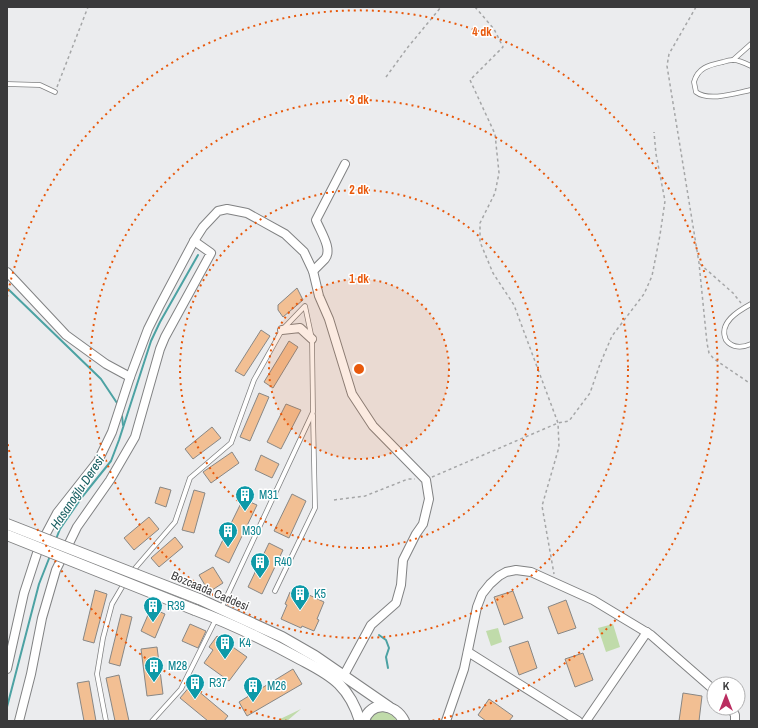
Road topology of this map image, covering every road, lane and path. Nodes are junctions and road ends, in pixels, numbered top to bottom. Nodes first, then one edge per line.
1 (88, 7) edge
2 (441, 7) edge
3 (475, 7) edge
4 (696, 7) edge
5 (751, 44) edge
6 (733, 60) junction
7 (751, 66) edge
8 (386, 77) dead end
9 (7, 84) edge
10 (751, 90) edge
11 (55, 92) joint
12 (654, 132) dead end
13 (345, 164) dead end
14 (194, 241) junction
15 (699, 263) junction
16 (313, 271) junction
17 (7, 272) edge
18 (751, 304) edge
19 (744, 308) junction
20 (282, 330) junction
21 (312, 339) junction
22 (751, 344) edge
23 (130, 377) junction
24 (751, 384) edge
25 (313, 412) junction
26 (558, 423) junction
27 (426, 480) junction
28 (334, 500) dead end
29 (7, 524) edge
30 (7, 535) edge
31 (555, 582) junction
32 (275, 591) dead end
33 (219, 613) junction
34 (647, 632) junction
35 (468, 652) junction
36 (7, 669) edge
37 (344, 675) junction
38 (706, 683) edge
39 (389, 707) junction
40 (402, 718) edge
41 (19, 721) edge
42 (106, 721) edge
43 (152, 721) edge
44 (360, 721) edge
45 (364, 721) edge
46 (411, 721) edge
47 (446, 721) edge
48 (578, 721) edge
49 (586, 721) edge

1 - 11 path
2 - 8 path
3 - 26 path
4 - 15 path
5 - 6 lane
6 - 7 lane
6 - 10 lane
9 - 11 lane
12 - 26 path
13 - 16 street
14 - 16 street
14 - 23 street
14 - 41 street
15 - 19 path
15 - 24 path
16 - 27 street
17 - 23 street
18 - 19 lane
19 - 22 lane
20 - 21 street
20 - 21 lane
20 - 42 lane
21 - 25 lane
23 - 36 street
25 - 32 lane
25 - 33 lane
26 - 27 path
26 - 31 path
27 - 28 path
27 - 37 street
29 - 33 street, Bozcaada Caddesi, bridge
30 - 33 street, Bozcaada Caddesi, bridge
31 - 34 street
31 - 35 street
33 - 37 street, Bozcaada Caddesi
33 - 43 lane
33 - 44 street, Bozcaada Caddesi
34 - 38 street
34 - 49 street
35 - 47 street
35 - 48 street
37 - 39 street, Bozcaada Caddesi
39 - 40 street, Bozcaada Caddesi
39 - 45 street
40 - 46 street

